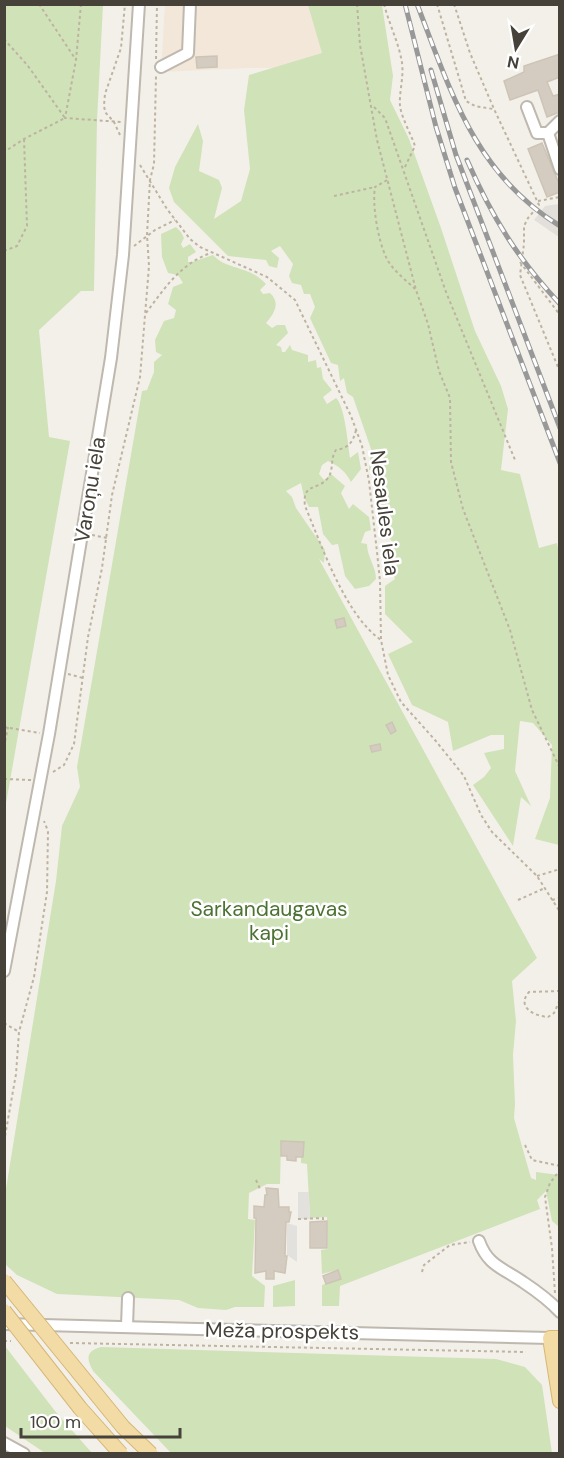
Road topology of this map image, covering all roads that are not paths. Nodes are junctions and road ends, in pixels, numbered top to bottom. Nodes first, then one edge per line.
1 (139, 4) edge
2 (190, 4) edge
3 (158, 65) road end
4 (527, 107) dead end
5 (558, 119) edge
6 (548, 132) junction
7 (559, 167) edge
8 (4, 971) edge
9 (479, 1241) road end
10 (4, 1281) edge
11 (128, 1298) dead end
12 (557, 1310) edge
13 (4, 1311) edge
14 (4, 1324) edge
15 (128, 1326) junction
16 (555, 1338) edge
17 (560, 1401) edge
18 (4, 1443) edge
19 (24, 1454) edge
20 (122, 1454) edge
21 (151, 1454) edge

1 - 8 street, Varoņu iela
2 - 3 street
4 - 6 street
5 - 6 street
6 - 7 street
9 - 12 street
10 - 21 main road, bridge
11 - 15 street
13 - 20 main road, bridge
14 - 15 street, Meža prospekts
15 - 16 street, Meža prospekts
16 - 17 main road
18 - 19 street

